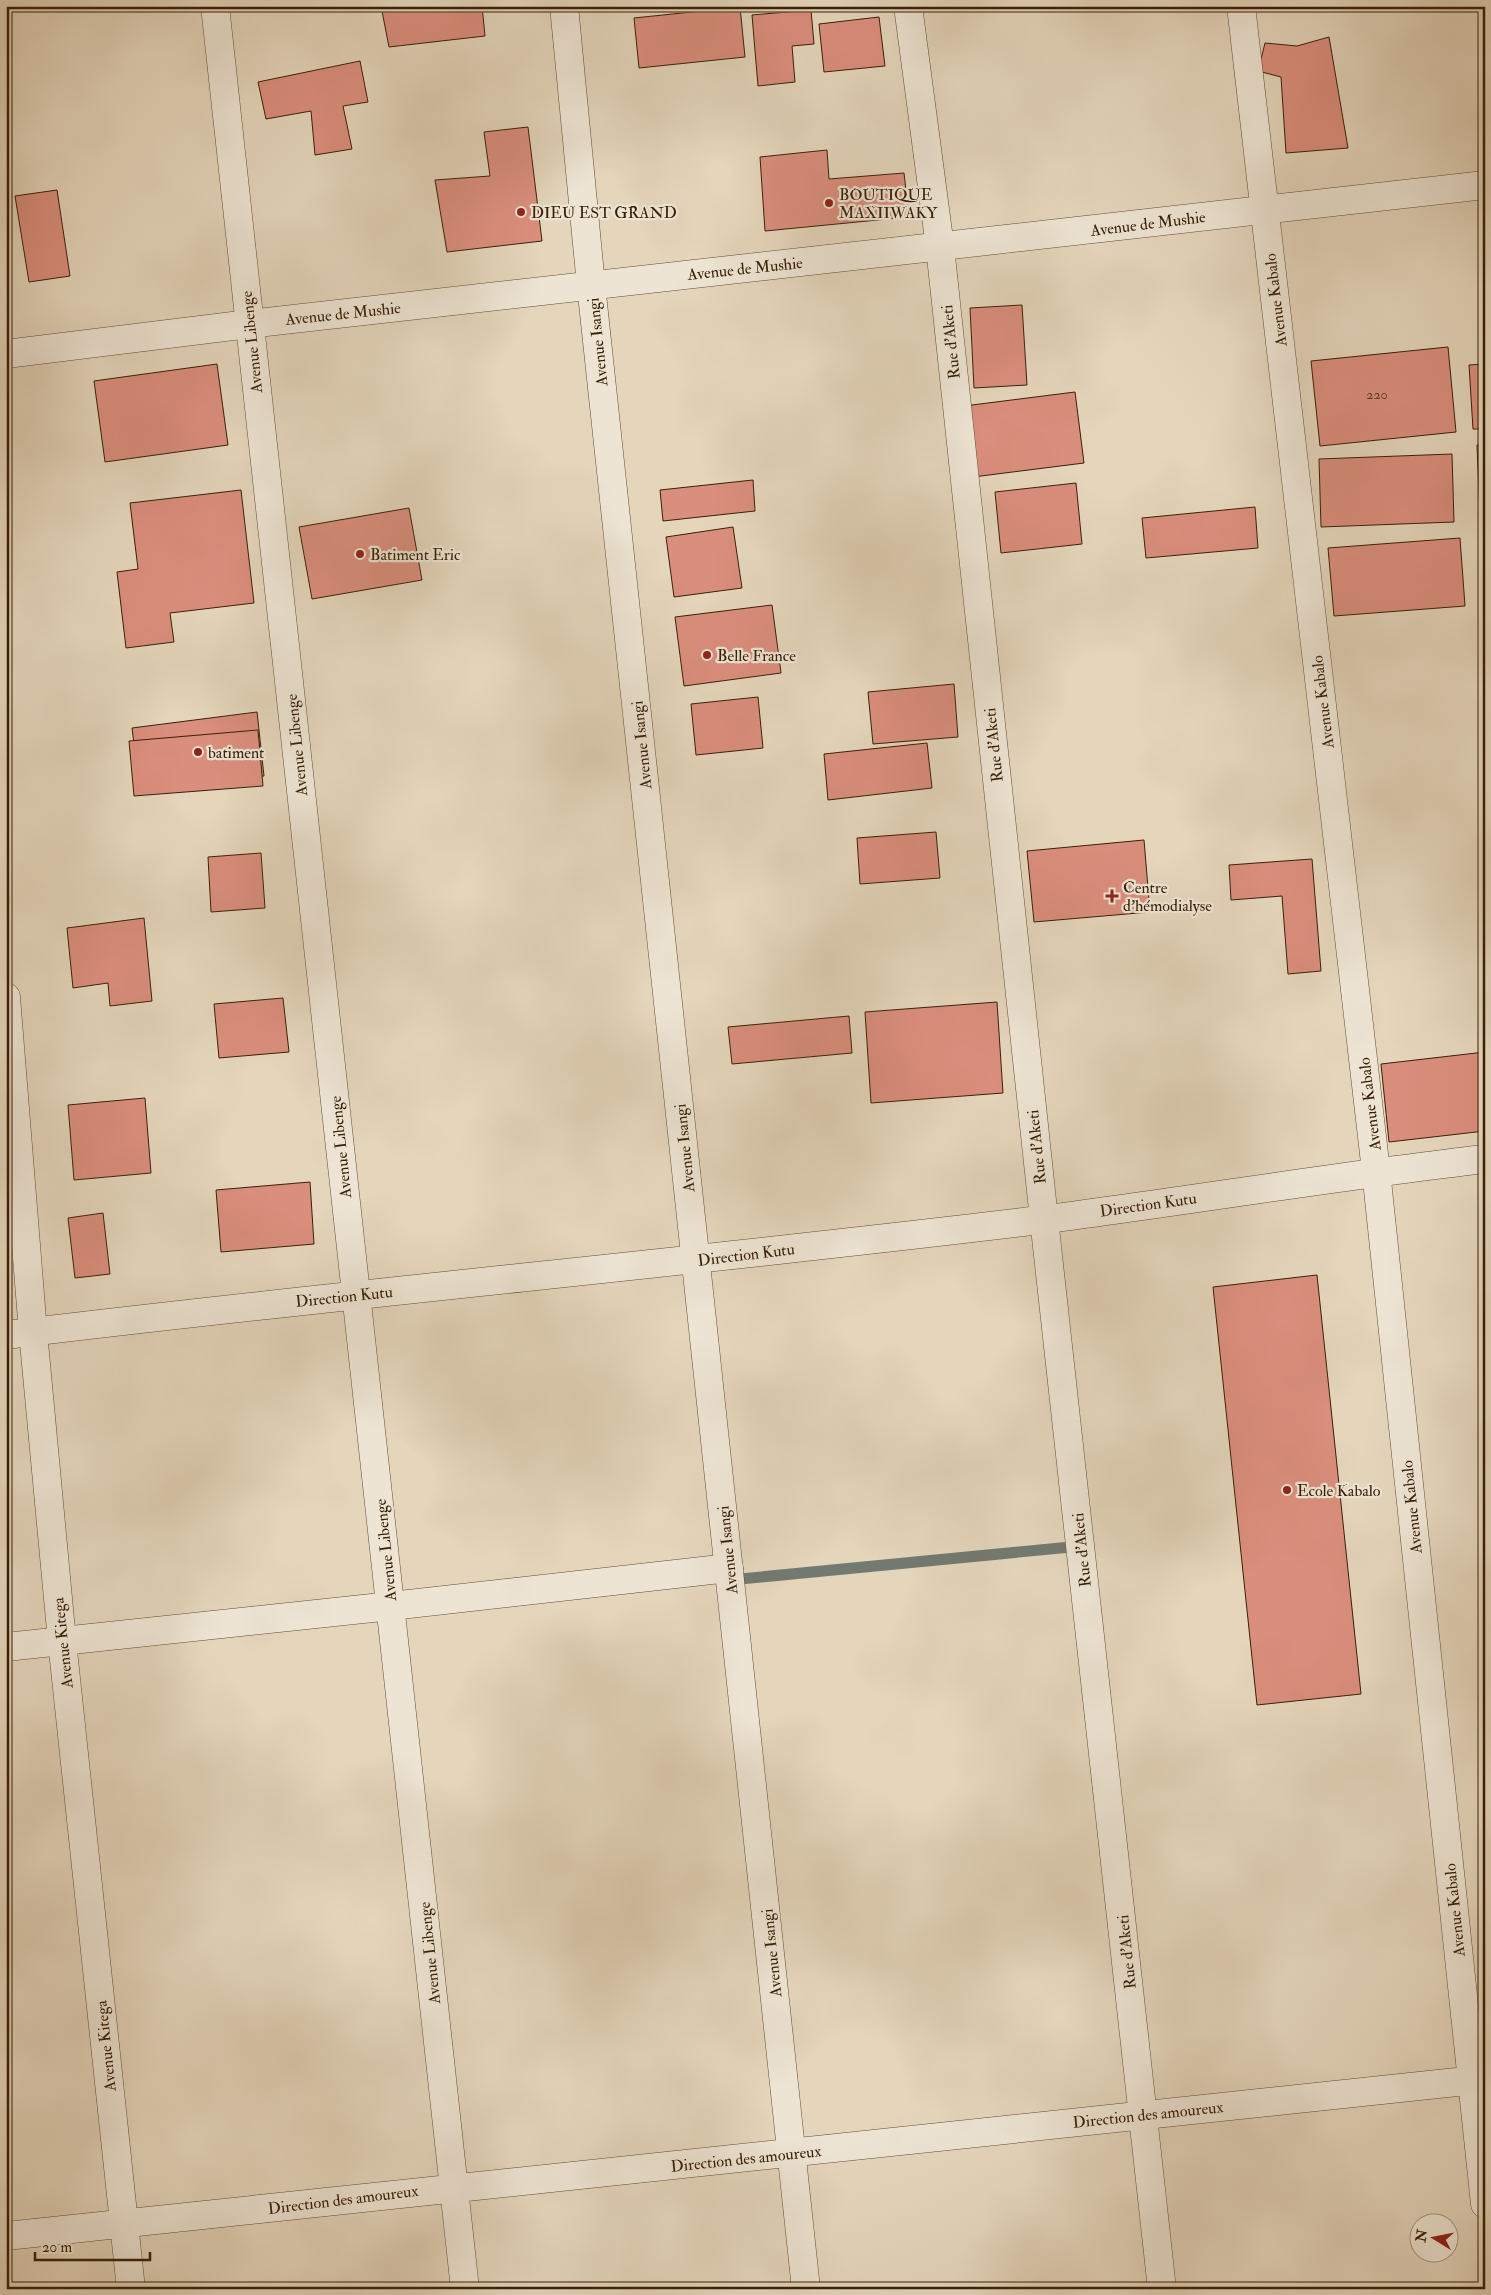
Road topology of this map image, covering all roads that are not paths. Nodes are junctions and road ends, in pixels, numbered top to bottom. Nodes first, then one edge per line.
1 (215, 6) edge
2 (564, 6) edge
3 (908, 6) edge
4 (1241, 6) edge
5 (1485, 185) edge
6 (1265, 209) junction
7 (940, 247) junction
8 (591, 285) junction
9 (249, 324) junction
10 (6, 354) edge
11 (6, 997) edge
12 (1485, 1158) edge
13 (1376, 1172) junction
14 (1044, 1219) junction
15 (696, 1260) junction
16 (356, 1294) junction
17 (33, 1332) junction
18 (6, 1335) edge
19 (729, 1568) junction
20 (391, 1606) junction
21 (62, 1641) junction
22 (6, 1647) edge
23 (1478, 2079) edge
24 (1144, 2114) junction
25 (793, 2153) junction
26 (454, 2187) junction
27 (1485, 2204) edge
28 (124, 2224) junction
29 (6, 2236) edge
30 (131, 2289) edge
31 (465, 2289) edge
32 (806, 2289) edge
33 (1162, 2289) edge

1 - 9 street, Avenue Libenge
2 - 8 street, Avenue Isangi
3 - 7 street, Rue d'Aketi
4 - 6 street, Avenue Kabalo
5 - 6 street, Avenue de Mushie
6 - 7 street, Avenue de Mushie
6 - 13 street, Avenue Kabalo
7 - 8 street, Avenue de Mushie
7 - 14 street, Rue d'Aketi
8 - 9 street, Avenue de Mushie
8 - 15 street, Avenue Isangi
9 - 10 street, Avenue de Mushie
9 - 16 street, Avenue Libenge
11 - 17 street, Avenue Kitega
12 - 13 street, Direction Kutu
13 - 14 street, Direction Kutu
13 - 23 street, Avenue Kabalo
14 - 15 street, Direction Kutu
14 - 24 street, Rue d'Aketi
15 - 16 street, Direction Kutu
15 - 19 street, Avenue Isangi
16 - 17 street, Direction Kutu
16 - 20 street, Avenue Libenge
17 - 18 street, Direction Kutu
17 - 21 street, Avenue Kitega
19 - 20 street
19 - 25 street, Avenue Isangi
20 - 21 street
20 - 26 street, Avenue Libenge
21 - 22 street
21 - 28 street, Avenue Kitega
23 - 24 street, Direction des amoureux
23 - 27 street, Avenue Kabalo
24 - 25 street, Direction des amoureux
24 - 33 street, Rue d'Aketi
25 - 26 street, Direction des amoureux
25 - 32 street, Avenue Isangi
26 - 28 street, Direction des amoureux
26 - 31 street, Avenue Libenge
28 - 29 street, Direction des amoureux
28 - 30 street, Avenue Kitega

